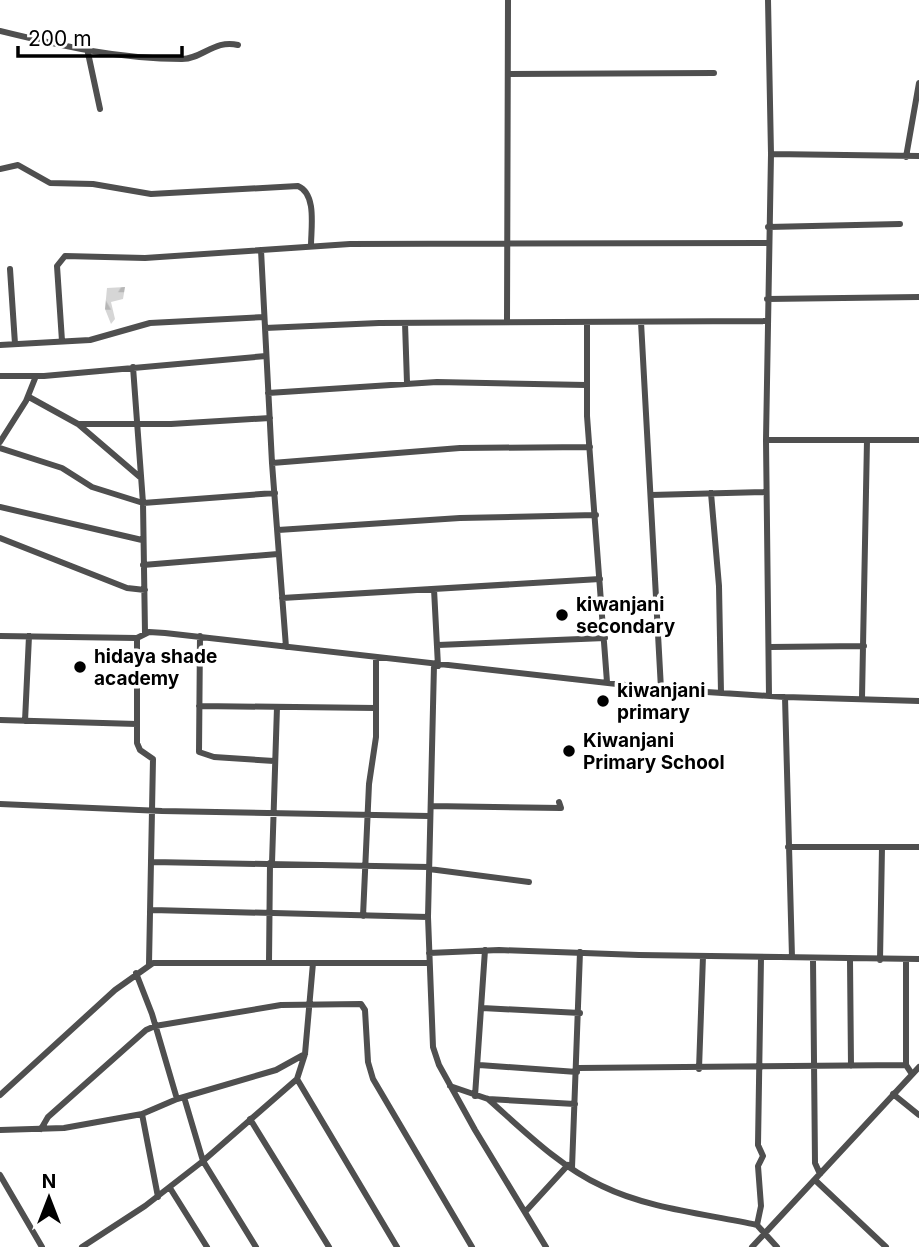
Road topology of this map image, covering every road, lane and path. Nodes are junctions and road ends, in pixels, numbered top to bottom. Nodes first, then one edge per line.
1 (508, 0) edge
2 (768, 0) edge
3 (0, 31) edge
4 (238, 45) dead end
5 (88, 53) junction
6 (714, 73) dead end
7 (508, 74) junction
8 (919, 83) edge
9 (100, 108) dead end
10 (771, 154) junction
11 (919, 156) edge
12 (906, 157) junction
13 (0, 169) edge
14 (900, 225) dead end
15 (768, 227) junction
16 (767, 243) junction
17 (506, 244) junction
18 (311, 246) junction
19 (261, 250) junction
20 (10, 269) dead end
21 (919, 297) edge
22 (767, 299) junction
23 (264, 317) junction
24 (766, 321) junction
25 (507, 322) junction
26 (587, 322) junction
27 (405, 323) junction
28 (642, 323) junction
29 (265, 328) junction
30 (62, 341) junction
31 (15, 344) junction
32 (0, 345) edge
33 (266, 356) junction
34 (133, 368) junction
35 (0, 376) edge
36 (36, 376) junction
37 (407, 383) junction
38 (586, 385) junction
39 (268, 393) junction
40 (29, 397) junction
41 (270, 418) junction
42 (78, 424) junction
43 (136, 424) junction
44 (765, 440) junction
45 (867, 440) junction
46 (919, 440) edge
47 (0, 442) edge
48 (590, 447) junction
49 (0, 448) edge
50 (272, 463) junction
51 (141, 478) junction
52 (766, 492) junction
53 (275, 493) junction
54 (710, 494) junction
55 (651, 495) junction
56 (143, 503) junction
57 (0, 507) edge
58 (596, 515) junction
59 (278, 530) junction
60 (0, 538) edge
61 (142, 540) junction
62 (278, 554) junction
63 (143, 565) junction
64 (600, 579) junction
65 (434, 589) junction
66 (145, 590) junction
67 (282, 598) junction
68 (145, 633) junction
69 (0, 636) edge
70 (29, 636) junction
71 (200, 636) junction
72 (138, 638) junction
73 (605, 638) junction
74 (438, 645) junction
75 (864, 646) junction
76 (286, 647) junction
77 (769, 647) junction
78 (376, 658) junction
79 (436, 665) junction
80 (607, 682) junction
81 (661, 689) junction
82 (720, 693) junction
83 (769, 695) junction
84 (785, 697) junction
85 (862, 698) junction
86 (919, 701) edge
87 (199, 706) junction
88 (277, 707) junction
89 (376, 708) junction
90 (0, 720) edge
91 (25, 721) junction
92 (137, 724) junction
93 (274, 761) junction
94 (559, 802) dead end
95 (0, 804) edge
96 (431, 806) junction
97 (152, 811) junction
98 (271, 813) junction
99 (368, 816) junction
100 (429, 816) junction
101 (788, 847) junction
102 (882, 847) junction
103 (919, 847) edge
104 (152, 862) junction
105 (271, 863) junction
106 (366, 865) junction
107 (429, 868) junction
108 (529, 882) dead end
109 (152, 910) junction
110 (270, 913) junction
111 (363, 916) junction
112 (428, 917) junction
113 (485, 950) junction
114 (580, 952) junction
115 (429, 953) junction
116 (703, 956) junction
117 (792, 957) junction
118 (761, 958) junction
119 (813, 959) junction
120 (850, 960) junction
121 (880, 960) junction
122 (906, 960) junction
123 (919, 960) edge
124 (269, 962) junction
125 (313, 963) junction
126 (429, 963) junction
127 (149, 964) junction
128 (136, 973) junction
129 (309, 1003) junction
130 (482, 1008) junction
131 (580, 1013) junction
132 (155, 1026) junction
133 (305, 1054) junction
134 (479, 1065) junction
135 (905, 1065) junction
136 (814, 1066) junction
137 (850, 1066) junction
138 (759, 1067) junction
139 (919, 1067) edge
140 (699, 1069) junction
141 (578, 1070) junction
142 (912, 1074) junction
143 (297, 1079) junction
144 (450, 1086) junction
145 (894, 1094) junction
146 (0, 1095) edge
147 (475, 1096) junction
148 (181, 1098) junction
149 (488, 1099) junction
150 (575, 1104) junction
151 (142, 1114) junction
152 (919, 1115) edge
153 (250, 1119) junction
154 (41, 1129) junction
155 (0, 1130) edge
156 (202, 1161) junction
157 (570, 1166) junction
158 (820, 1174) junction
159 (0, 1175) edge
160 (814, 1180) junction
161 (170, 1188) junction
162 (158, 1197) junction
163 (525, 1212) junction
164 (757, 1225) junction
165 (766, 1234) junction
166 (768, 1244) edge
167 (42, 1247) edge
168 (82, 1247) edge
169 (207, 1247) edge
170 (256, 1247) edge
171 (329, 1247) edge
172 (397, 1247) edge
173 (472, 1247) edge
174 (546, 1247) edge
175 (752, 1247) edge
176 (777, 1247) edge
177 (886, 1247) edge

1 - 7 street
2 - 10 street
3 - 5 street
4 - 5 street
5 - 9 street
6 - 7 street
7 - 17 street
8 - 12 street
10 - 12 street
10 - 15 street
11 - 12 street
13 - 18 street
14 - 15 street
15 - 16 street
16 - 17 street
16 - 22 street
17 - 18 street
17 - 25 street
18 - 19 street
19 - 23 street
19 - 30 street
20 - 31 street
21 - 22 street
22 - 24 street
23 - 29 street
23 - 30 street
24 - 28 street
24 - 44 street
25 - 26 street
25 - 27 street
26 - 28 street
26 - 38 street
27 - 29 street
27 - 37 street
28 - 55 street
29 - 33 street
30 - 31 street
31 - 32 street
33 - 34 street
33 - 39 street
34 - 36 street
34 - 43 street
35 - 36 street
36 - 40 street
37 - 38 street
37 - 39 street
38 - 48 street
39 - 41 street
40 - 42 street
40 - 47 street
41 - 43 street
41 - 50 street
42 - 43 street
42 - 51 street
43 - 51 street
44 - 45 street
44 - 52 street
45 - 46 street
45 - 75 street
48 - 50 street
48 - 58 street
49 - 56 street
50 - 53 street
51 - 56 street
52 - 54 street
52 - 77 street
53 - 56 street
53 - 59 street
54 - 55 street
54 - 82 street
55 - 81 street
56 - 61 street
57 - 61 street
58 - 59 street
58 - 64 street
59 - 62 street
60 - 66 street
61 - 63 street
62 - 63 street
62 - 67 street
63 - 66 street
64 - 65 street
64 - 73 street
65 - 67 street
65 - 74 street
66 - 68 street
67 - 76 street
68 - 71 street
68 - 72 street
69 - 70 street
70 - 72 street
70 - 91 street
71 - 76 street
71 - 87 street
72 - 92 street
73 - 74 street
73 - 80 street
74 - 79 street
75 - 77 street
75 - 85 street
76 - 78 street
77 - 83 street
78 - 79 street
78 - 89 street
79 - 80 street
79 - 96 street
80 - 81 street
81 - 82 street
82 - 83 street
83 - 84 street
84 - 85 street
84 - 101 street
85 - 86 street
87 - 88 street
87 - 93 street
88 - 89 street
88 - 93 street
89 - 99 street
90 - 91 street
91 - 92 street
92 - 97 street
93 - 98 street
94 - 96 street
95 - 97 street
96 - 100 street
97 - 98 street
97 - 104 street
98 - 99 street
98 - 105 street
99 - 100 street
99 - 106 street
100 - 107 street
101 - 102 street
101 - 117 street
102 - 103 street
102 - 121 street
104 - 105 street
104 - 109 street
105 - 106 street
105 - 110 street
106 - 107 street
106 - 111 street
107 - 108 street
107 - 112 street
109 - 110 street
109 - 127 street
110 - 111 street
110 - 124 street
111 - 112 street
112 - 115 street
113 - 114 street
113 - 115 street
113 - 130 street
114 - 116 street
114 - 131 street
115 - 126 street
116 - 118 street
116 - 140 street
117 - 118 street
117 - 119 street
118 - 138 street
119 - 120 street
119 - 136 street
120 - 121 street
120 - 137 street
121 - 122 street
122 - 123 street
122 - 135 street
124 - 125 street
124 - 127 street
125 - 126 street
125 - 129 street
126 - 144 street
127 - 128 street
128 - 132 street
128 - 146 street
129 - 132 street
129 - 133 street
129 - 173 street
130 - 131 street
130 - 134 street
131 - 141 street
132 - 148 street
132 - 154 street
133 - 143 street
133 - 148 street
134 - 141 street
134 - 147 street
135 - 137 street
135 - 142 street
136 - 137 street
136 - 138 street
136 - 158 street
138 - 140 street
138 - 164 street
139 - 142 street
140 - 141 street
141 - 150 street
142 - 145 street
143 - 153 street
143 - 172 street
144 - 147 street
144 - 163 street
145 - 152 street
145 - 158 street
147 - 149 street
148 - 151 street
148 - 156 street
149 - 150 street
149 - 157 street
150 - 157 street
151 - 154 street
151 - 162 street
153 - 156 street
153 - 171 street
154 - 155 street
156 - 161 street
156 - 170 street
157 - 163 street
157 - 164 street
158 - 160 street
159 - 167 street
160 - 165 street
160 - 177 street
161 - 162 street
161 - 169 street
162 - 168 street
163 - 174 street
164 - 165 street
165 - 166 street
165 - 175 street
166 - 176 street

